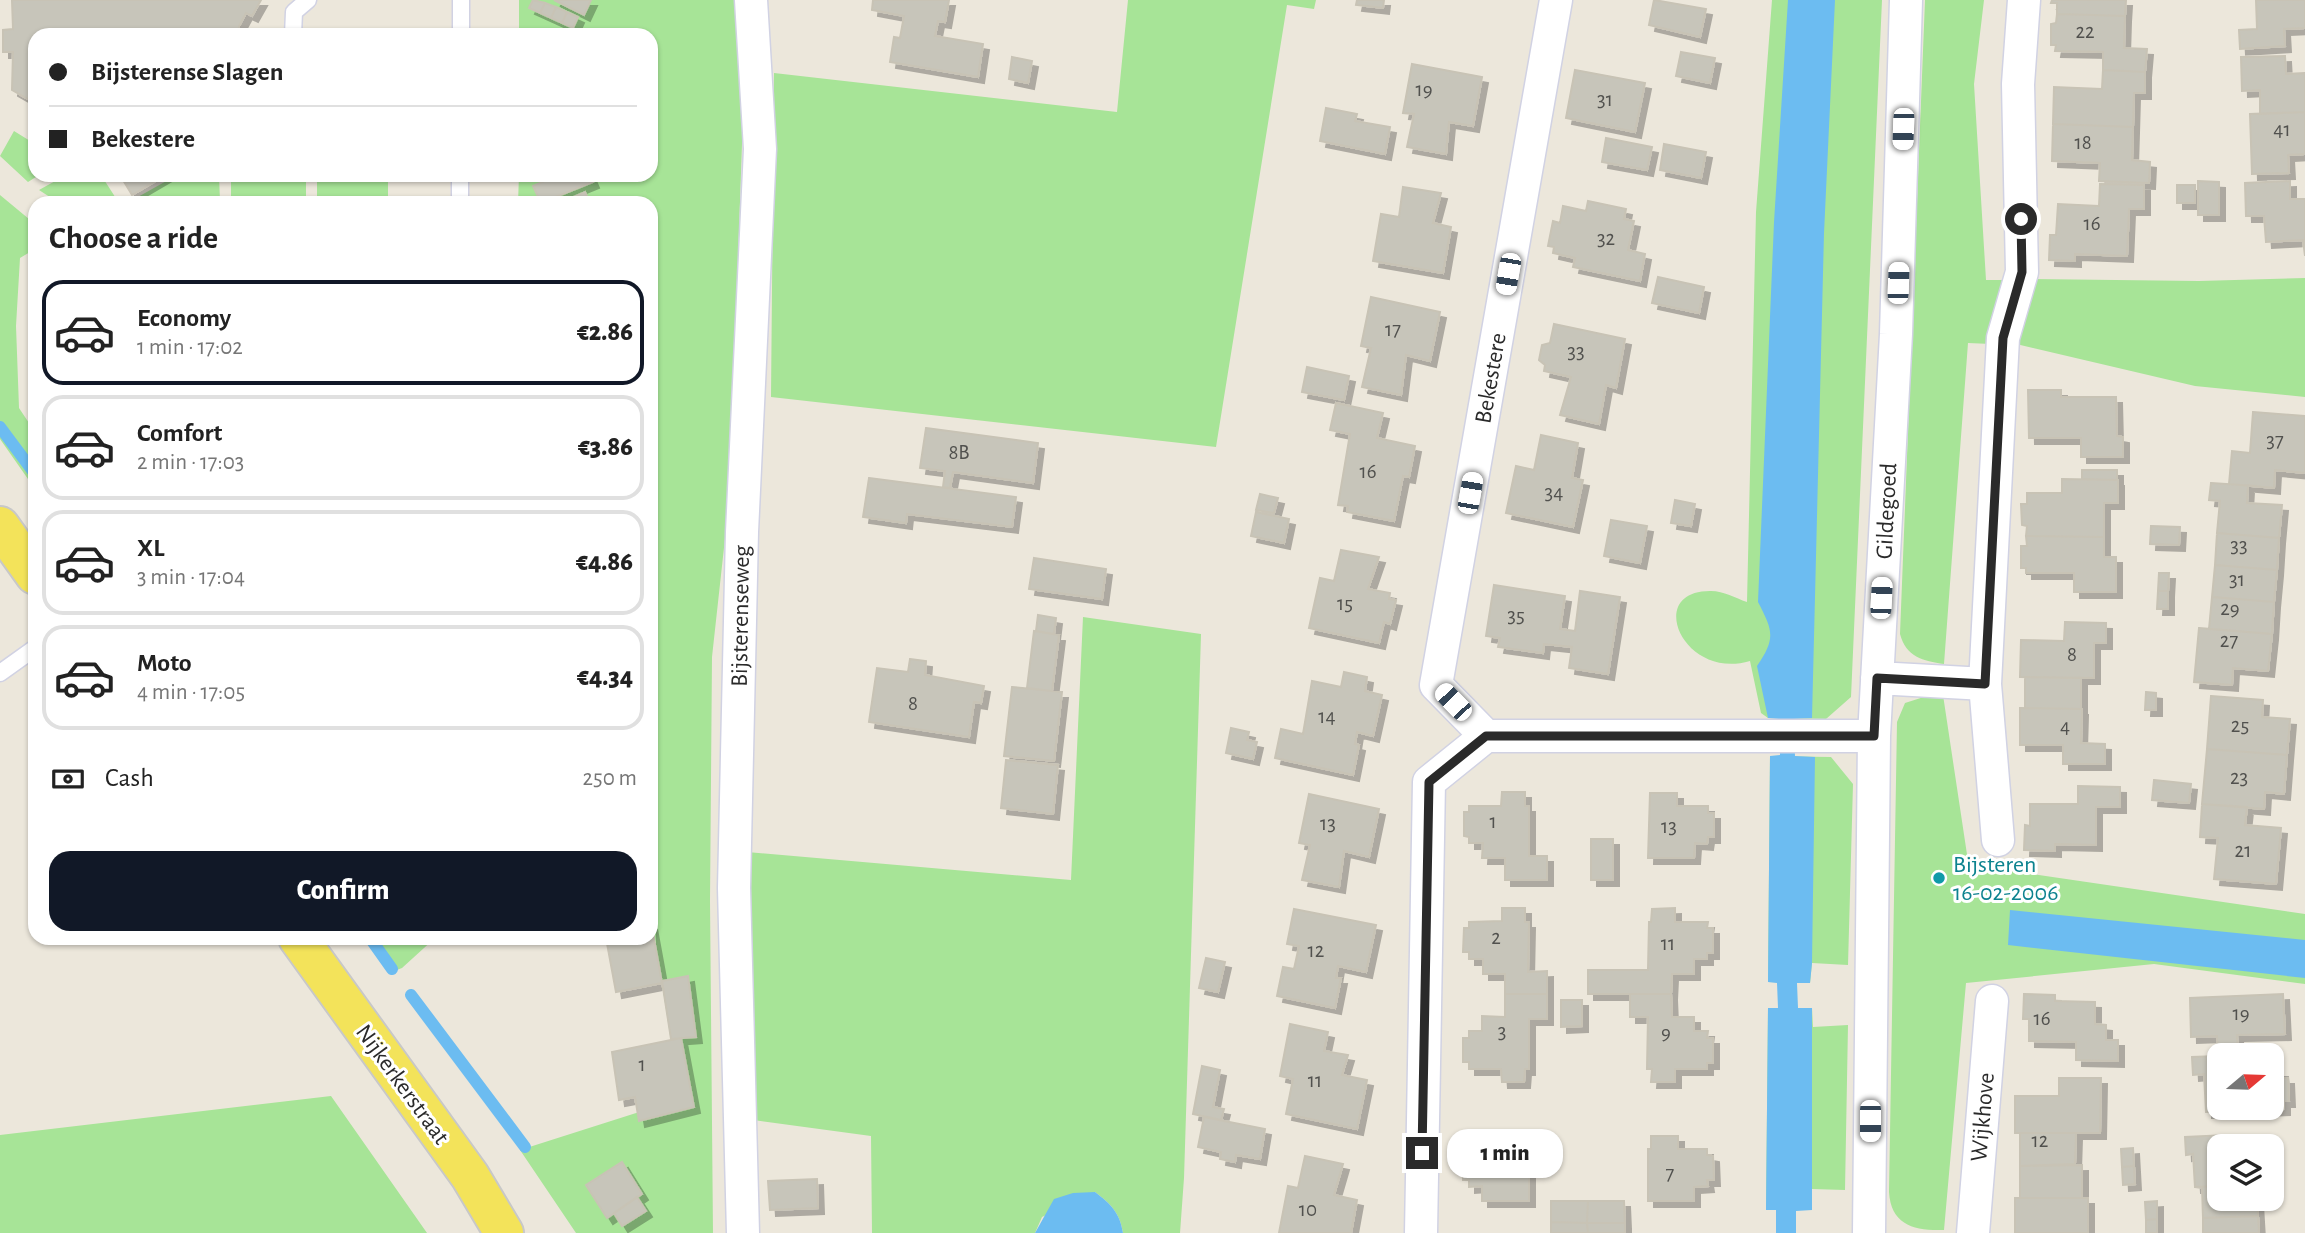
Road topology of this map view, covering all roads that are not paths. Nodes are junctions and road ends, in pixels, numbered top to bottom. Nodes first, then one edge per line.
1 (307, 0) edge
2 (461, 0) edge
3 (751, 0) edge
4 (1556, 0) edge
5 (1906, 0) edge
6 (2024, 0) edge
7 (293, 28) edge
8 (461, 28) edge
9 (0, 526) edge
10 (28, 565) edge
11 (28, 653) edge
12 (0, 673) edge
13 (1877, 678) junction
14 (1985, 684) junction
15 (1486, 736) junction
16 (1874, 736) junction
17 (1998, 840) dead end
18 (303, 945) edge
19 (1992, 1001) dead end
20 (505, 1233) edge
21 (743, 1233) edge
22 (1421, 1233) edge
23 (1869, 1233) edge
24 (1973, 1233) edge

1 - 7 lane
2 - 8 lane
3 - 21 street, Bijsterenseweg
4 - 15 street, Bekestere
5 - 13 street, Gildegoed
6 - 14 street
9 - 10 main road
11 - 12 lane
13 - 14 street
13 - 16 street, Gildegoed
14 - 17 street
15 - 16 street
15 - 22 street
16 - 23 street, Gildegoed
18 - 20 main road, Nijkerkerstraat
19 - 24 street, Wijkhove

